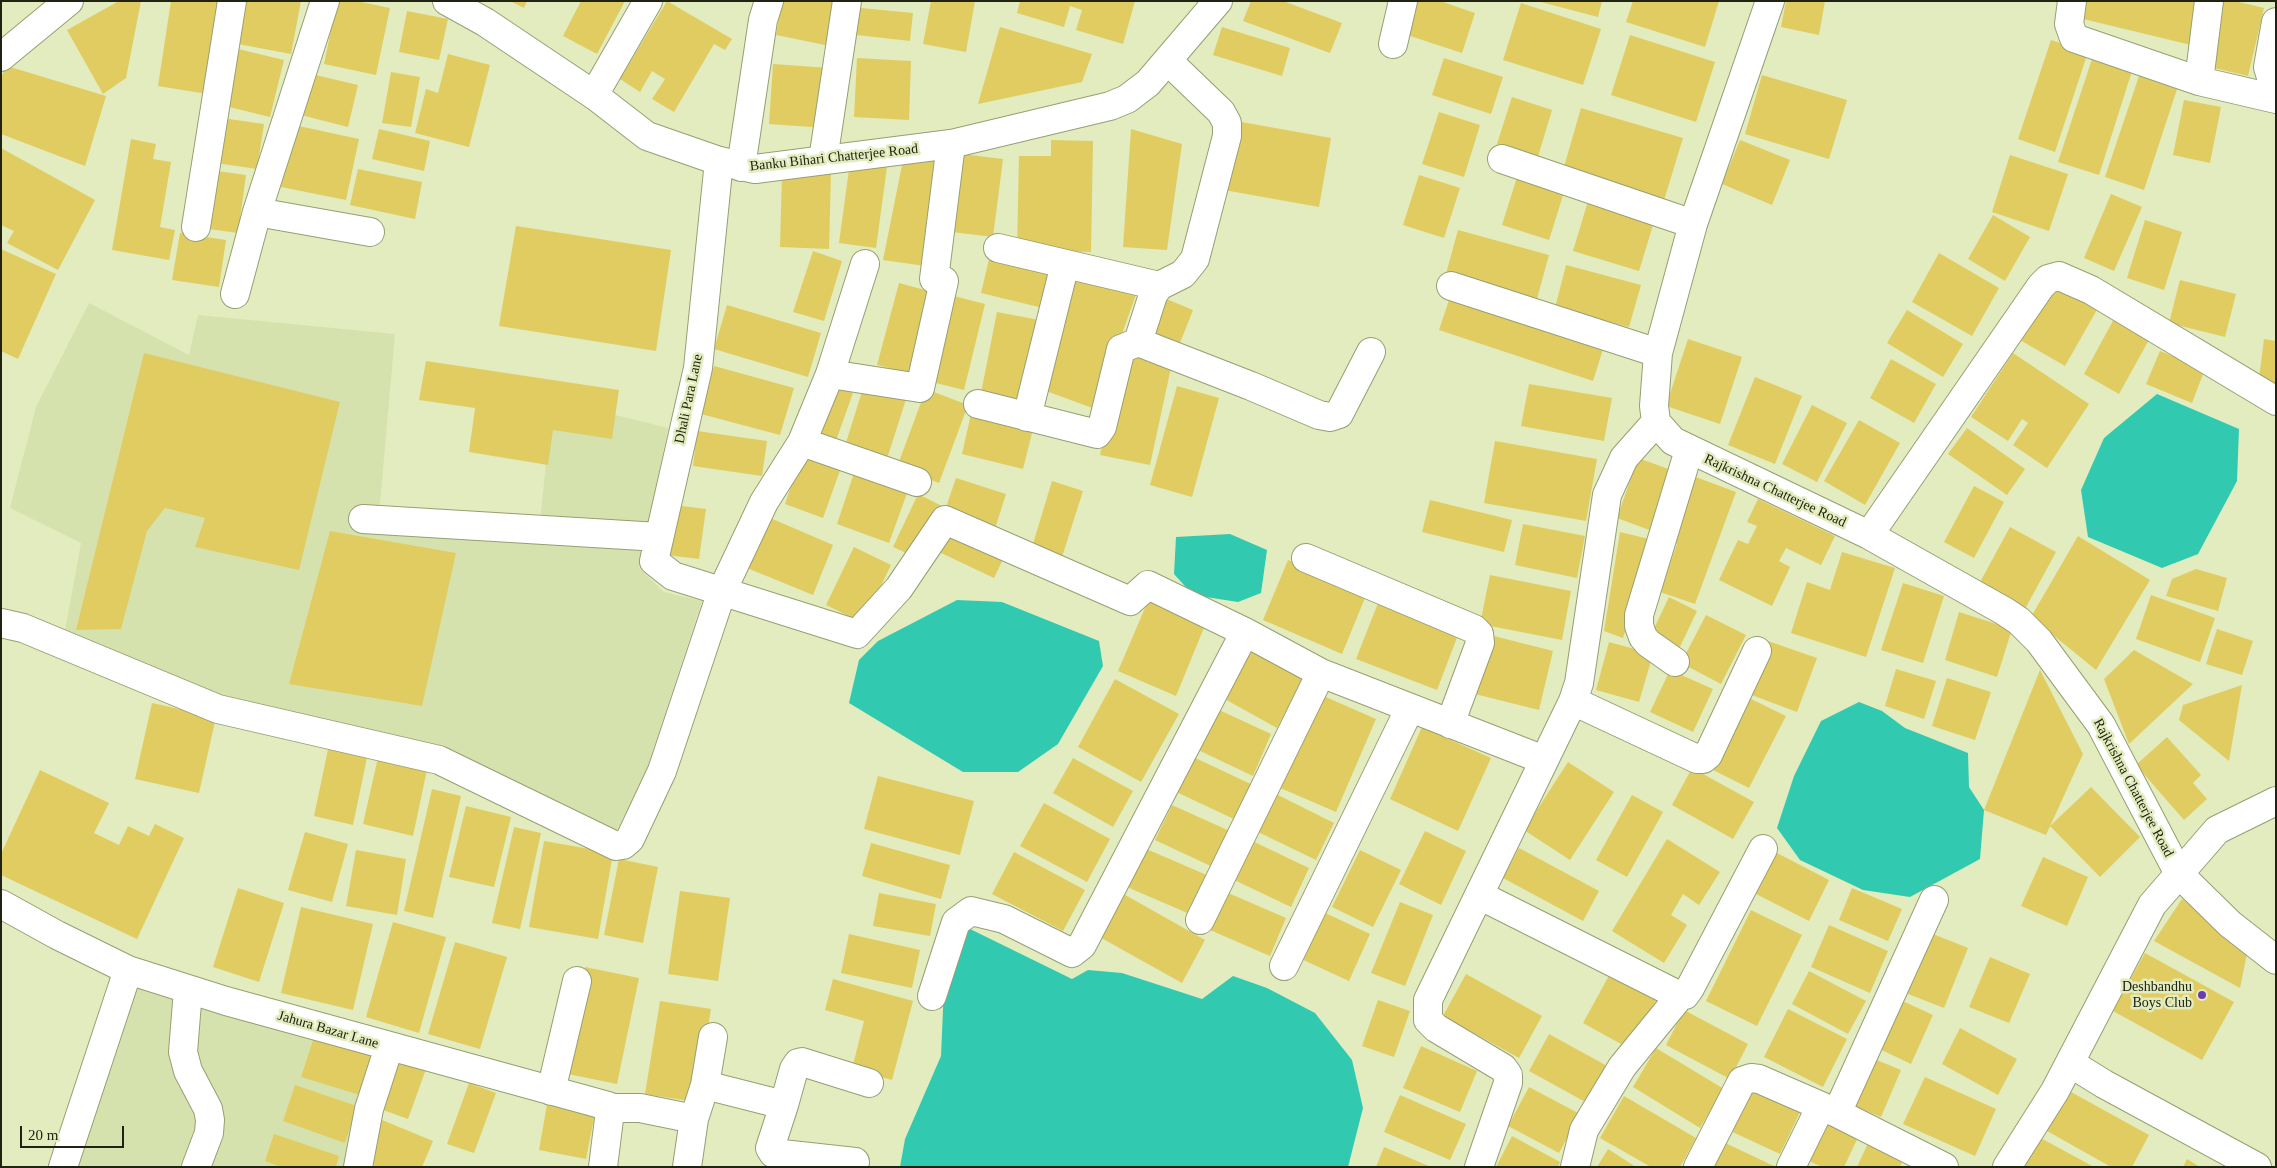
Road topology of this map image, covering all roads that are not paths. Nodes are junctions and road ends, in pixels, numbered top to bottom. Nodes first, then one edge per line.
1 (69, 1) edge
2 (232, 1) edge
3 (325, 1) edge
4 (447, 1) edge
5 (648, 1) edge
6 (769, 1) edge
7 (847, 1) edge
8 (1218, 1) edge
9 (1403, 1) edge
10 (1770, 1) edge
11 (2072, 1) edge
12 (2209, 1) edge
13 (2276, 22) edge
14 (1393, 44) dead end
15 (1, 57) edge
16 (1168, 60) junction
17 (2199, 81) junction
18 (2276, 85) edge
19 (594, 95) junction
20 (2276, 99) edge
21 (951, 144) junction
22 (1502, 159) dead end
23 (823, 160) junction
24 (730, 164) junction
25 (257, 212) junction
26 (1693, 224) junction
27 (196, 227) dead end
28 (370, 232) dead end
29 (998, 248) dead end
30 (865, 264) dead end
31 (1065, 264) junction
32 (1159, 286) junction
33 (1451, 286) dead end
34 (235, 294) dead end
35 (1138, 342) junction
36 (1371, 352) dead end
37 (1658, 353) junction
38 (830, 374) junction
39 (2276, 401) edge
40 (978, 404) dead end
41 (1027, 417) junction
42 (1656, 422) junction
43 (802, 442) junction
44 (1689, 450) junction
45 (917, 482) dead end
46 (363, 519) dead end
47 (1869, 535) junction
48 (659, 536) junction
49 (1306, 558) dead end
50 (722, 591) junction
51 (1, 623) edge
52 (1245, 632) junction
53 (1757, 651) dead end
54 (1675, 662) dead end
55 (1321, 673) junction
56 (1572, 701) junction
57 (1410, 708) junction
58 (1450, 724) junction
59 (1544, 760) junction
60 (2276, 801) edge
61 (1763, 850) dead end
62 (2179, 874) junction
63 (1479, 895) junction
64 (1934, 900) dead end
65 (1, 904) edge
66 (1200, 920) dead end
67 (2276, 960) edge
68 (1284, 966) dead end
69 (128, 970) junction
70 (577, 982) dead end
71 (188, 990) junction
72 (932, 996) dead end
73 (1680, 996) junction
74 (712, 1037) dead end
75 (389, 1047) junction
76 (2070, 1063) junction
77 (869, 1083) dead end
78 (705, 1085) junction
79 (551, 1091) junction
80 (784, 1105) junction
81 (610, 1108) junction
82 (1829, 1110) junction
83 (694, 1119) junction
84 (855, 1162) dead end
85 (64, 1167) edge
86 (196, 1167) edge
87 (358, 1167) edge
88 (603, 1167) edge
89 (687, 1167) edge
90 (1479, 1167) edge
91 (1575, 1167) edge
92 (1698, 1167) edge
93 (1790, 1167) edge
94 (1944, 1167) edge
95 (2006, 1167) edge
96 (2257, 1167) edge

1 - 15 street
2 - 27 street
3 - 25 street
4 - 19 street, Banku Bihari Chatterjee Road
5 - 19 street
6 - 24 street, Dhali Para Lane
7 - 23 street
8 - 16 street, Banku Bihari Chatterjee Road
9 - 14 street
10 - 26 street
11 - 17 street
12 - 17 street
13 - 18 street
16 - 21 street, Banku Bihari Chatterjee Road
16 - 32 street
17 - 20 street
19 - 24 street, Banku Bihari Chatterjee Road
21 - 23 street, Banku Bihari Chatterjee Road
21 - 38 street
22 - 26 street
23 - 24 street, Banku Bihari Chatterjee Road
24 - 48 street, Dhali Para Lane
25 - 28 street
25 - 34 street
26 - 37 street
29 - 31 street
30 - 38 street
31 - 32 street
31 - 41 street
32 - 35 street
33 - 37 street
35 - 36 street
35 - 41 street
37 - 42 street
38 - 43 street
39 - 47 street
40 - 41 street
42 - 44 street, Rajkrishna Chatterjee Road
42 - 56 street
43 - 45 street
43 - 50 street
44 - 47 street, Rajkrishna Chatterjee Road
44 - 54 street
46 - 48 street
47 - 62 street, Rajkrishna Chatterjee Road
48 - 50 street, Dhali Para Lane
49 - 58 street
50 - 51 street
50 - 52 street
52 - 55 street
52 - 72 street
53 - 56 street
55 - 57 street
55 - 66 street
56 - 59 street
57 - 58 street
57 - 68 street
58 - 59 street
59 - 63 street
60 - 62 street, Rajkrishna Chatterjee Road
61 - 73 street
62 - 67 street, Rajkrishna Chatterjee Road
62 - 76 street, Rajkrishna Chatterjee Road
63 - 73 street
63 - 90 street
64 - 82 street
65 - 69 street, Jahura Bazar Lane
69 - 71 street, Jahura Bazar Lane
69 - 85 street
70 - 79 street
71 - 75 street, Jahura Bazar Lane
71 - 86 street
73 - 91 street
74 - 78 street
75 - 79 street, Jahura Bazar Lane
75 - 87 street
76 - 95 street, Rajkrishna Chatterjee Road
76 - 96 street
77 - 80 street
78 - 80 street
78 - 83 street
79 - 81 street, Jahura Bazar Lane
80 - 84 street
81 - 83 street, Jahura Bazar Lane
81 - 88 street
82 - 92 street
82 - 93 street
82 - 94 street
83 - 89 street

